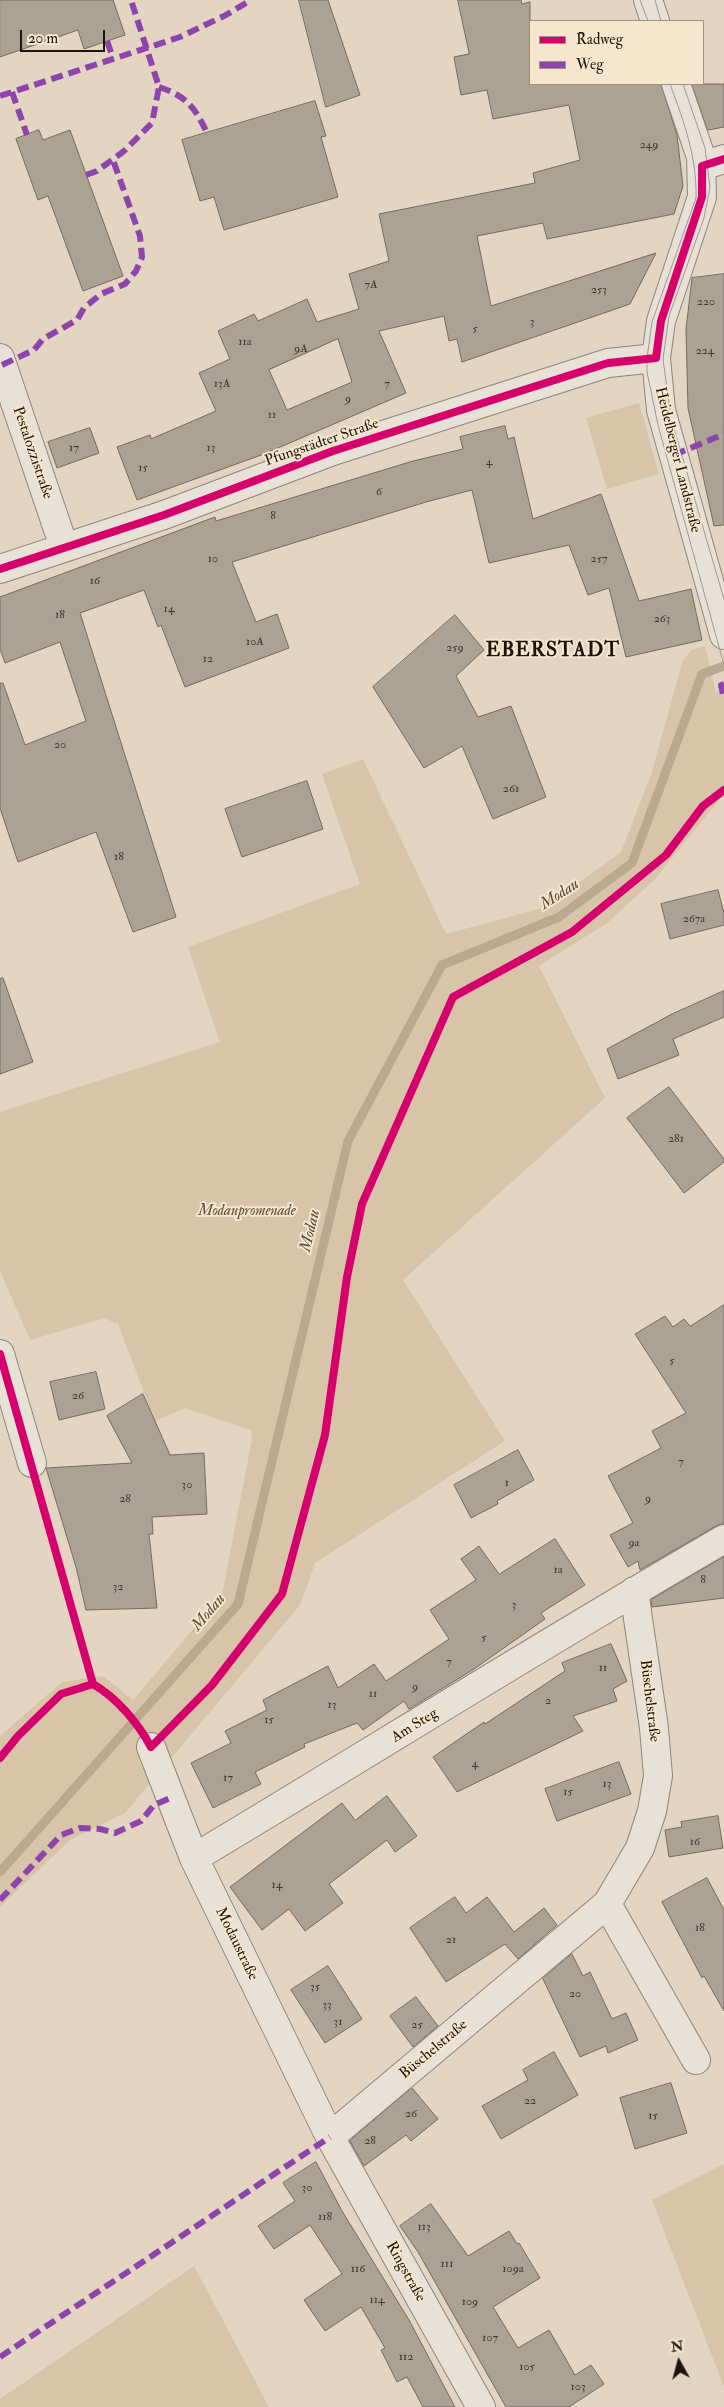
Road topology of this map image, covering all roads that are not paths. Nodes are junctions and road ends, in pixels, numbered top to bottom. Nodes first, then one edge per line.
1 (648, 0) edge
2 (655, 20) edge
3 (676, 85) edge
4 (713, 163) edge
5 (0, 358) edge
6 (656, 358) junction
7 (64, 547) junction
8 (0, 569) edge
9 (724, 635) edge
10 (0, 1354) edge
11 (32, 1463) dead end
12 (724, 1538) edge
13 (634, 1591) junction
14 (151, 1747) dead end
15 (194, 1858) junction
16 (607, 1904) junction
17 (696, 2060) dead end
18 (330, 2137) junction
19 (481, 2407) edge

1 - 2 street
3 - 4 street, Heidelberger Landstraße
4 - 6 street, Heidelberger Landstraße
5 - 7 street, Pestalozzistraße
6 - 7 street, Pfungstädter Straße
6 - 9 street, Heidelberger Landstraße
7 - 8 street, Pfungstädter Straße
10 - 11 street
12 - 13 street
13 - 15 street, Am Steg
13 - 16 street, Büschelstraße
14 - 15 street, Modaustraße
15 - 18 street, Modaustraße
16 - 17 street
16 - 18 street, Büschelstraße
18 - 19 street, Ringstraße

